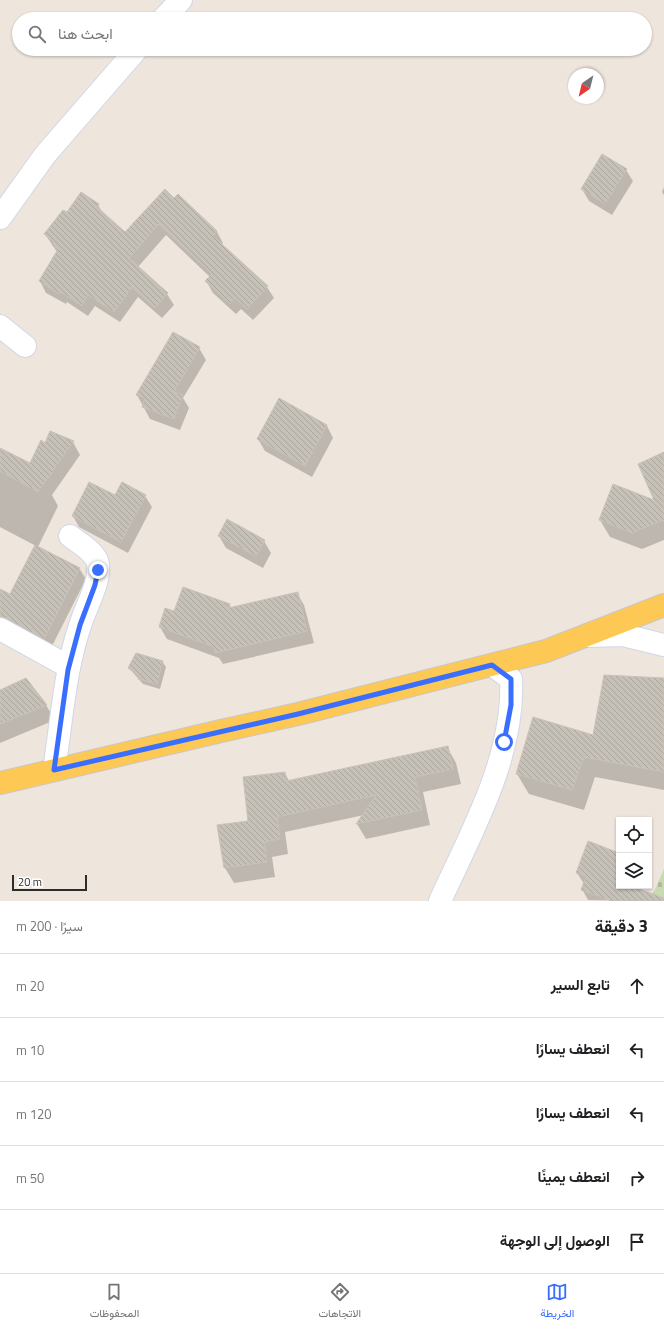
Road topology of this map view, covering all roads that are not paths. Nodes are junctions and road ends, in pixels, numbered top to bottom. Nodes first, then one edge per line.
1 (180, 0) edge
2 (170, 12) edge
3 (130, 56) edge
4 (2, 210) edge
5 (0, 326) edge
6 (25, 346) dead end
7 (70, 536) dead end
8 (664, 605) edge
9 (0, 629) edge
10 (585, 636) junction
11 (664, 645) edge
12 (492, 665) junction
13 (69, 666) junction
14 (54, 770) junction
15 (0, 783) edge
16 (440, 901) edge

1 - 2 street
3 - 4 street
5 - 6 street
7 - 13 street
8 - 10 main road
9 - 13 street
10 - 11 street
10 - 12 main road
12 - 14 main road
12 - 16 street
13 - 14 street
14 - 15 main road

